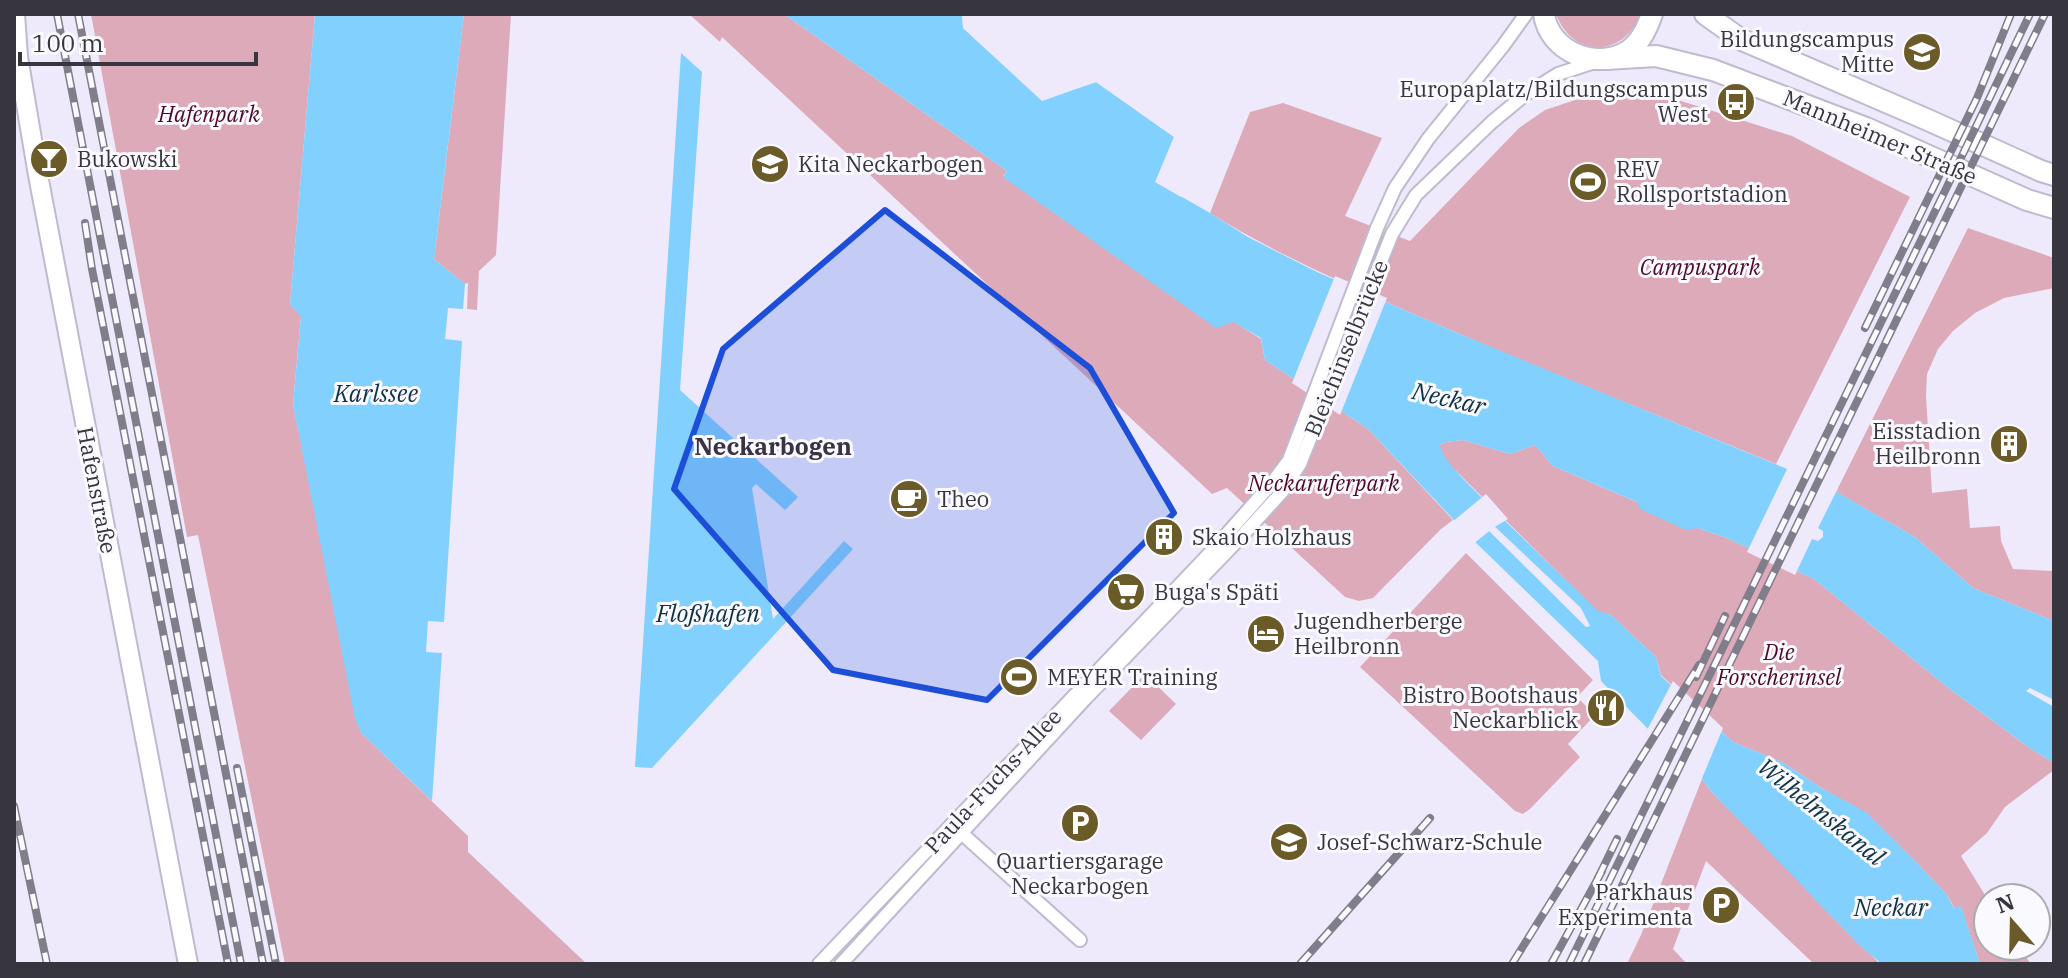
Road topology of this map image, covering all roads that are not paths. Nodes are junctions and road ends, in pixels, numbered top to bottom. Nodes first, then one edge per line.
1 (15, 14) edge
2 (1526, 14) edge
3 (1544, 14) edge
4 (1652, 14) edge
5 (1705, 14) edge
6 (1606, 59) junction
7 (2054, 175) edge
8 (2054, 208) edge
9 (1392, 234) joint
10 (1294, 462) junction
11 (1236, 533) joint
12 (956, 829) junction
13 (1080, 940) dead end
14 (840, 943) junction
15 (851, 953) junction
16 (188, 964) edge
17 (819, 964) edge
18 (841, 964) edge

1 - 16 main road, Hafenstraße
2 - 10 street, Bleichinselbrücke
3 - 6 main road
4 - 6 main road
5 - 7 main road, Mannheimer Straße
6 - 8 main road, Mannheimer Straße
6 - 9 street, Mannheimer Straße
9 - 10 street, Bleichinselbrücke
10 - 11 street, Bleichinselbrücke
11 - 12 street, Paula-Fuchs-Allee
12 - 13 street
12 - 14 street, Paula-Fuchs-Allee
12 - 15 street, Paula-Fuchs-Allee
14 - 15 street
14 - 17 street, Paula-Fuchs-Allee
15 - 18 street, Paula-Fuchs-Allee

